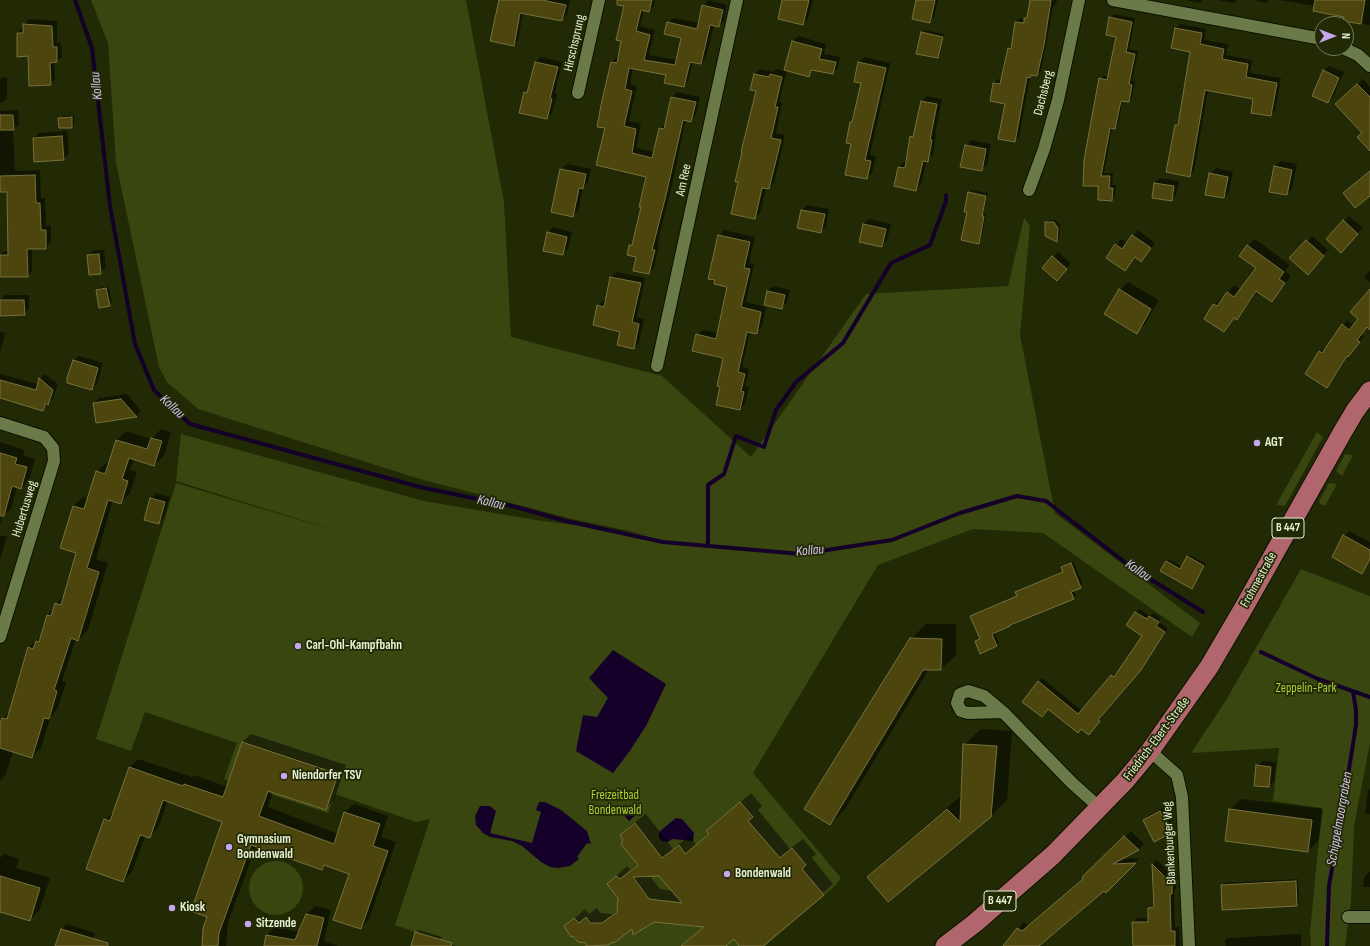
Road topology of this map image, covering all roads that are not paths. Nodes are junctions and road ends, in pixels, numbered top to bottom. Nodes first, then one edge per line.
1 (599, 0) edge
2 (737, 0) edge
3 (1079, 0) edge
4 (1113, 0) edge
5 (1314, 38) edge
6 (1354, 53) edge
7 (1370, 66) edge
8 (578, 93) dead end
9 (1029, 190) dead end
10 (657, 366) dead end
11 (1370, 391) edge
12 (0, 424) edge
13 (0, 637) edge
14 (1209, 667) joint
15 (1003, 712) dead end
16 (1150, 751) junction
17 (1100, 808) junction
18 (1348, 917) dead end
19 (1370, 917) edge
20 (946, 946) edge
21 (1189, 946) edge

1 - 8 street, Hirschsprung
2 - 10 street, Am Ree
3 - 9 street, Dachsberg
4 - 5 street
6 - 7 street
11 - 14 main road, Frohmestraße / B 447
12 - 13 street, Hubertusweg
14 - 16 main road, Friedrich-Ebert-Straße / B 447
15 - 17 street
16 - 17 main road, Friedrich-Ebert-Straße / B 447
16 - 21 street, Blankenburger Weg
17 - 20 main road, Friedrich-Ebert-Straße / B 447
18 - 19 street

